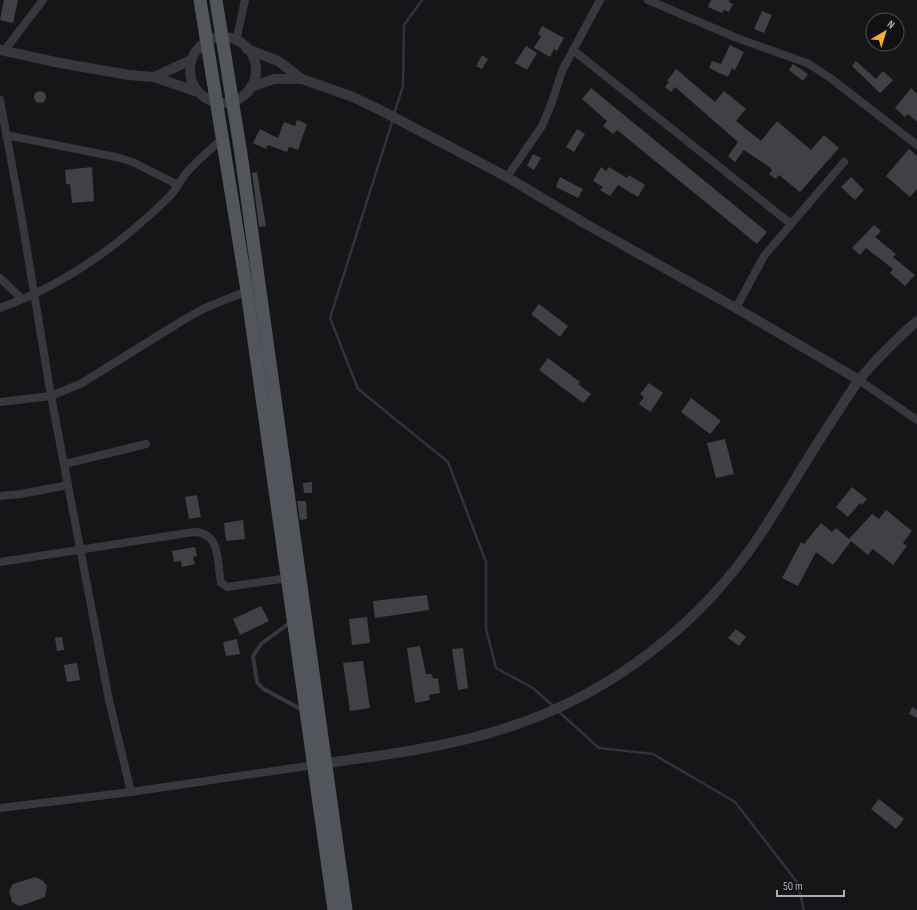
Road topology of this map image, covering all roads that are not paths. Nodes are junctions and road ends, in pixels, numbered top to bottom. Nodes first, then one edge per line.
1 (43, 0) edge
2 (200, 0) edge
3 (216, 0) edge
4 (245, 0) edge
5 (600, 0) edge
6 (648, 0) edge
7 (223, 38) junction
8 (236, 40) junction
9 (208, 42) junction
10 (247, 49) junction
11 (2, 50) edge
12 (573, 50) junction
13 (191, 60) junction
14 (154, 77) junction
15 (302, 79) junction
16 (251, 87) junction
17 (198, 92) junction
18 (0, 100) edge
19 (233, 101) junction
20 (217, 102) junction
21 (6, 135) junction
22 (222, 139) junction
23 (917, 145) edge
24 (844, 162) dead end
25 (507, 177) junction
26 (178, 185) junction
27 (791, 224) junction
28 (0, 278) edge
29 (247, 291) junction
30 (34, 294) junction
31 (22, 299) junction
32 (0, 308) edge
33 (736, 308) junction
34 (917, 321) edge
35 (859, 380) junction
36 (51, 396) junction
37 (0, 402) edge
38 (917, 420) edge
39 (146, 444) dead end
40 (65, 464) junction
41 (68, 485) junction
42 (0, 496) edge
43 (81, 548) junction
44 (0, 562) edge
45 (288, 578) junction
46 (294, 619) junction
47 (306, 712) junction
48 (320, 764) junction
49 (131, 792) junction
50 (0, 808) edge
51 (334, 910) edge
52 (346, 910) edge

1 - 11 street
2 - 9 main road
3 - 7 main road
4 - 8 street
5 - 12 street
6 - 23 street
7 - 8 street
7 - 9 street
7 - 19 main road
8 - 10 street
9 - 13 street
9 - 20 main road
10 - 15 street
10 - 16 street
11 - 14 street
12 - 25 street
12 - 27 street
13 - 14 street
13 - 17 street
14 - 17 street
15 - 16 street
15 - 25 street
16 - 19 street
17 - 20 street
18 - 21 street
19 - 20 street
19 - 48 main road
20 - 22 main road
21 - 26 street
21 - 30 street
22 - 26 street
22 - 29 main road
24 - 27 street
25 - 33 street
26 - 30 street
27 - 33 street
28 - 31 street
29 - 36 street
29 - 45 main road
30 - 31 street
30 - 36 street
31 - 32 street
33 - 35 street
34 - 35 street
35 - 38 street
35 - 48 street
36 - 37 street
36 - 40 street
39 - 40 street
40 - 41 street
41 - 42 street
41 - 43 street
43 - 44 street
43 - 45 street
43 - 49 street
45 - 46 main road
46 - 47 main road
46 - 47 lane
47 - 48 main road
48 - 49 street
48 - 51 main road
48 - 52 main road
49 - 50 street

